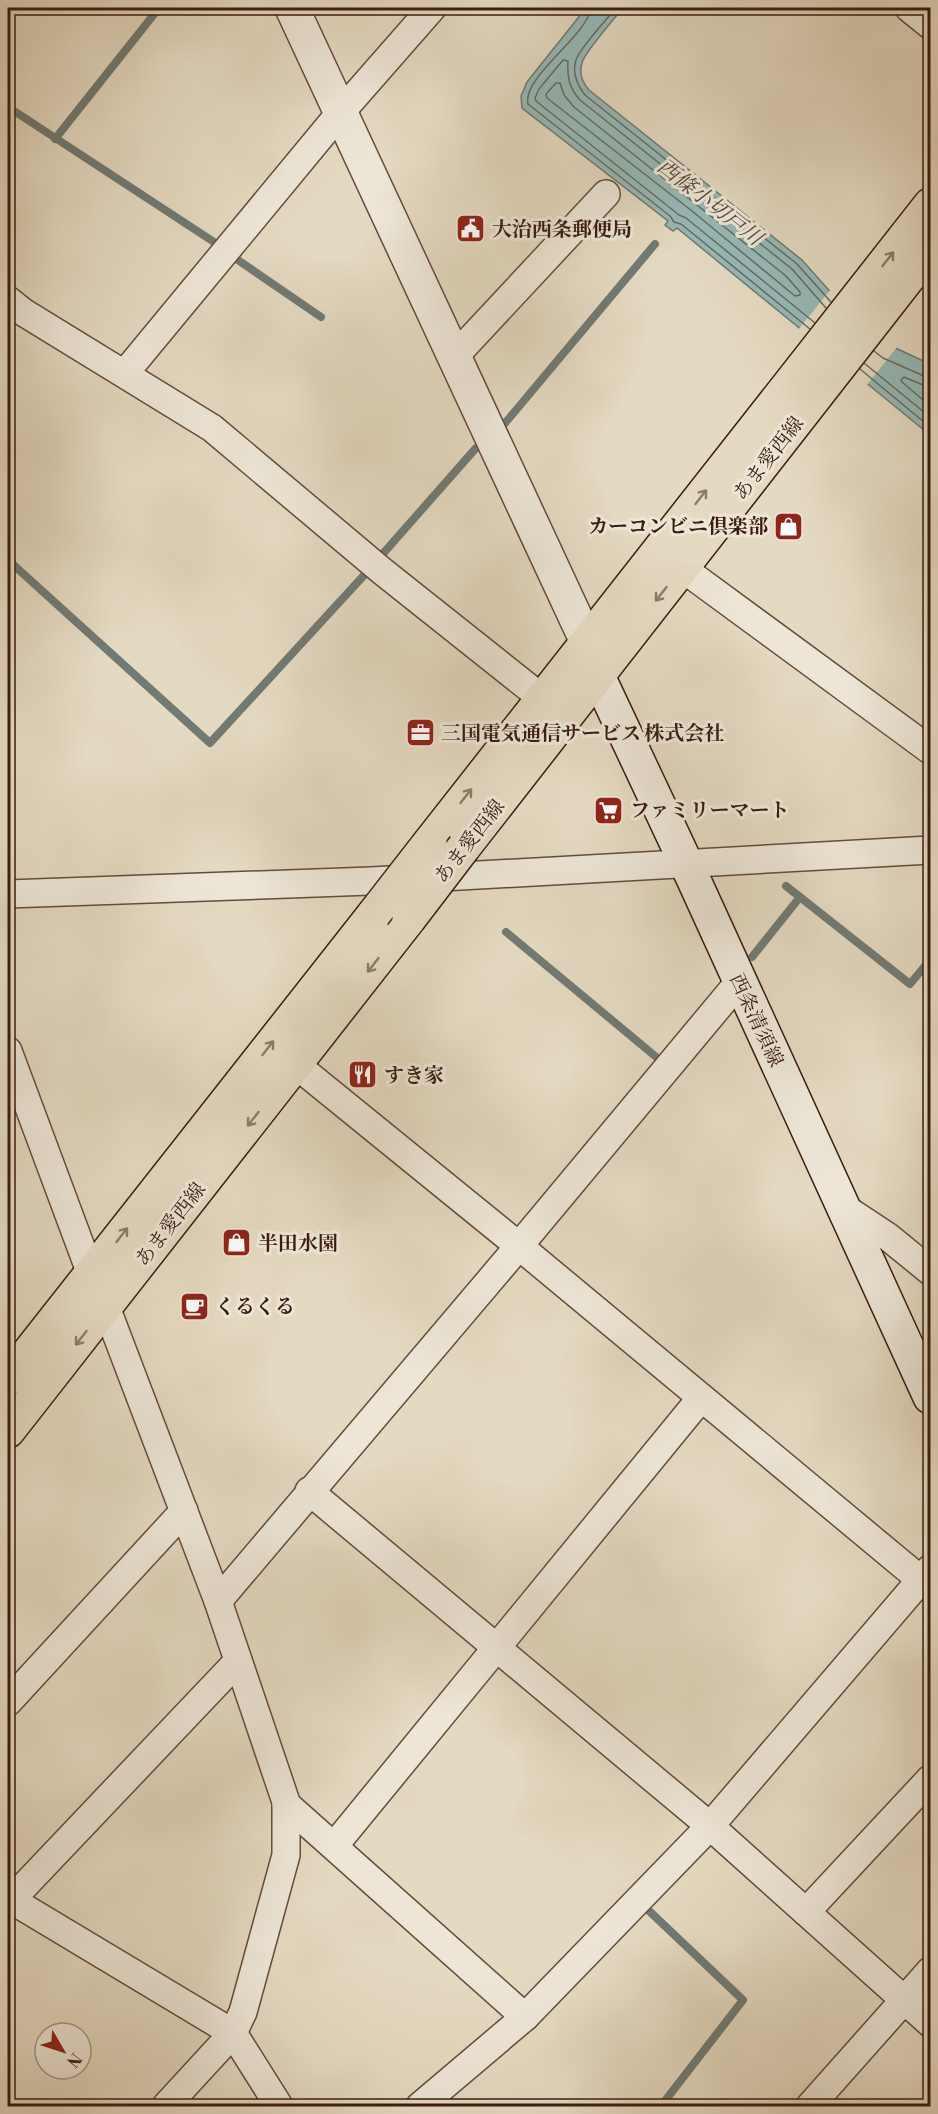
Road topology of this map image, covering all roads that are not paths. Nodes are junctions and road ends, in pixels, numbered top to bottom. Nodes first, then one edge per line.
1 (292, 8) edge
2 (432, 8) edge
3 (909, 8) edge
4 (930, 25) edge
5 (340, 113) junction
6 (606, 194) dead end
7 (930, 205) edge
8 (930, 250) edge
9 (8, 300) edge
10 (863, 314) junction
11 (454, 357) junction
12 (829, 357) junction
13 (125, 373) junction
14 (682, 568) junction
15 (587, 642) junction
16 (598, 676) junction
17 (543, 699) junction
18 (930, 750) edge
19 (930, 850) edge
20 (686, 864) junction
21 (8, 894) edge
22 (739, 982) junction
23 (8, 1051) edge
24 (295, 1064) junction
25 (843, 1207) junction
26 (519, 1246) junction
27 (930, 1271) edge
28 (91, 1274) junction
29 (106, 1307) junction
30 (8, 1380) edge
31 (930, 1397) edge
32 (701, 1398) junction
33 (8, 1431) edge
34 (309, 1491) junction
35 (184, 1511) junction
36 (926, 1575) edge
37 (218, 1601) junction
38 (496, 1647) junction
39 (238, 1661) junction
40 (8, 1702) edge
41 (930, 1779) edge
42 (286, 1804) junction
43 (710, 1826) junction
44 (334, 1846) junction
45 (9, 1899) edge
46 (806, 1912) junction
47 (930, 1971) edge
48 (905, 2000) junction
49 (525, 2017) junction
50 (930, 2023) edge
51 (233, 2033) junction
52 (166, 2106) edge
53 (279, 2106) edge
54 (420, 2106) edge
55 (810, 2106) edge

1 - 5 main road, 西条清須線
2 - 5 street
3 - 4 street
5 - 11 main road, 西条清須線
5 - 13 street
6 - 11 street
10 -> 7 main road, あま愛西線
8 - 10 main road, あま愛西線
9 - 13 street
10 - 12 main road, あま愛西線
11 - 15 main road, 西条清須線
12 - 14 main road, あま愛西線
15 -> 12 main road, あま愛西線
13 - 17 street
14 -> 16 main road, あま愛西線
14 - 18 street
15 - 16 main road, 西条清須線
15 - 17 main road, あま愛西線
16 - 20 main road, 西条清須線
16 -> 24 main road, あま愛西線, bridge
28 -> 17 main road, あま愛西線, bridge
19 - 20 street
20 - 21 street
20 - 22 main road, 西条清須線
22 - 25 main road, 西条清須線
22 - 26 street
23 - 28 street
24 - 26 street
24 -> 29 main road, あま愛西線
25 - 27 street
25 - 31 main road, 西条清須線
26 - 32 street
26 - 34 street
28 - 30 main road, あま愛西線
29 -> 33 main road, あま愛西線
29 - 35 street
32 - 36 street
32 - 38 street
34 - 37 street
34 - 38 street
35 - 37 street
35 - 40 street
36 - 43 street
37 - 39 street
38 - 43 street
38 - 44 street
39 - 42 street
39 - 45 street
41 - 46 street
42 - 44 street
42 - 51 street
43 - 46 street
43 - 49 street
44 - 49 street
45 - 51 street
46 - 48 street
47 - 48 street
48 - 50 street
48 - 55 street
49 - 54 street
51 - 52 street
51 - 53 street

